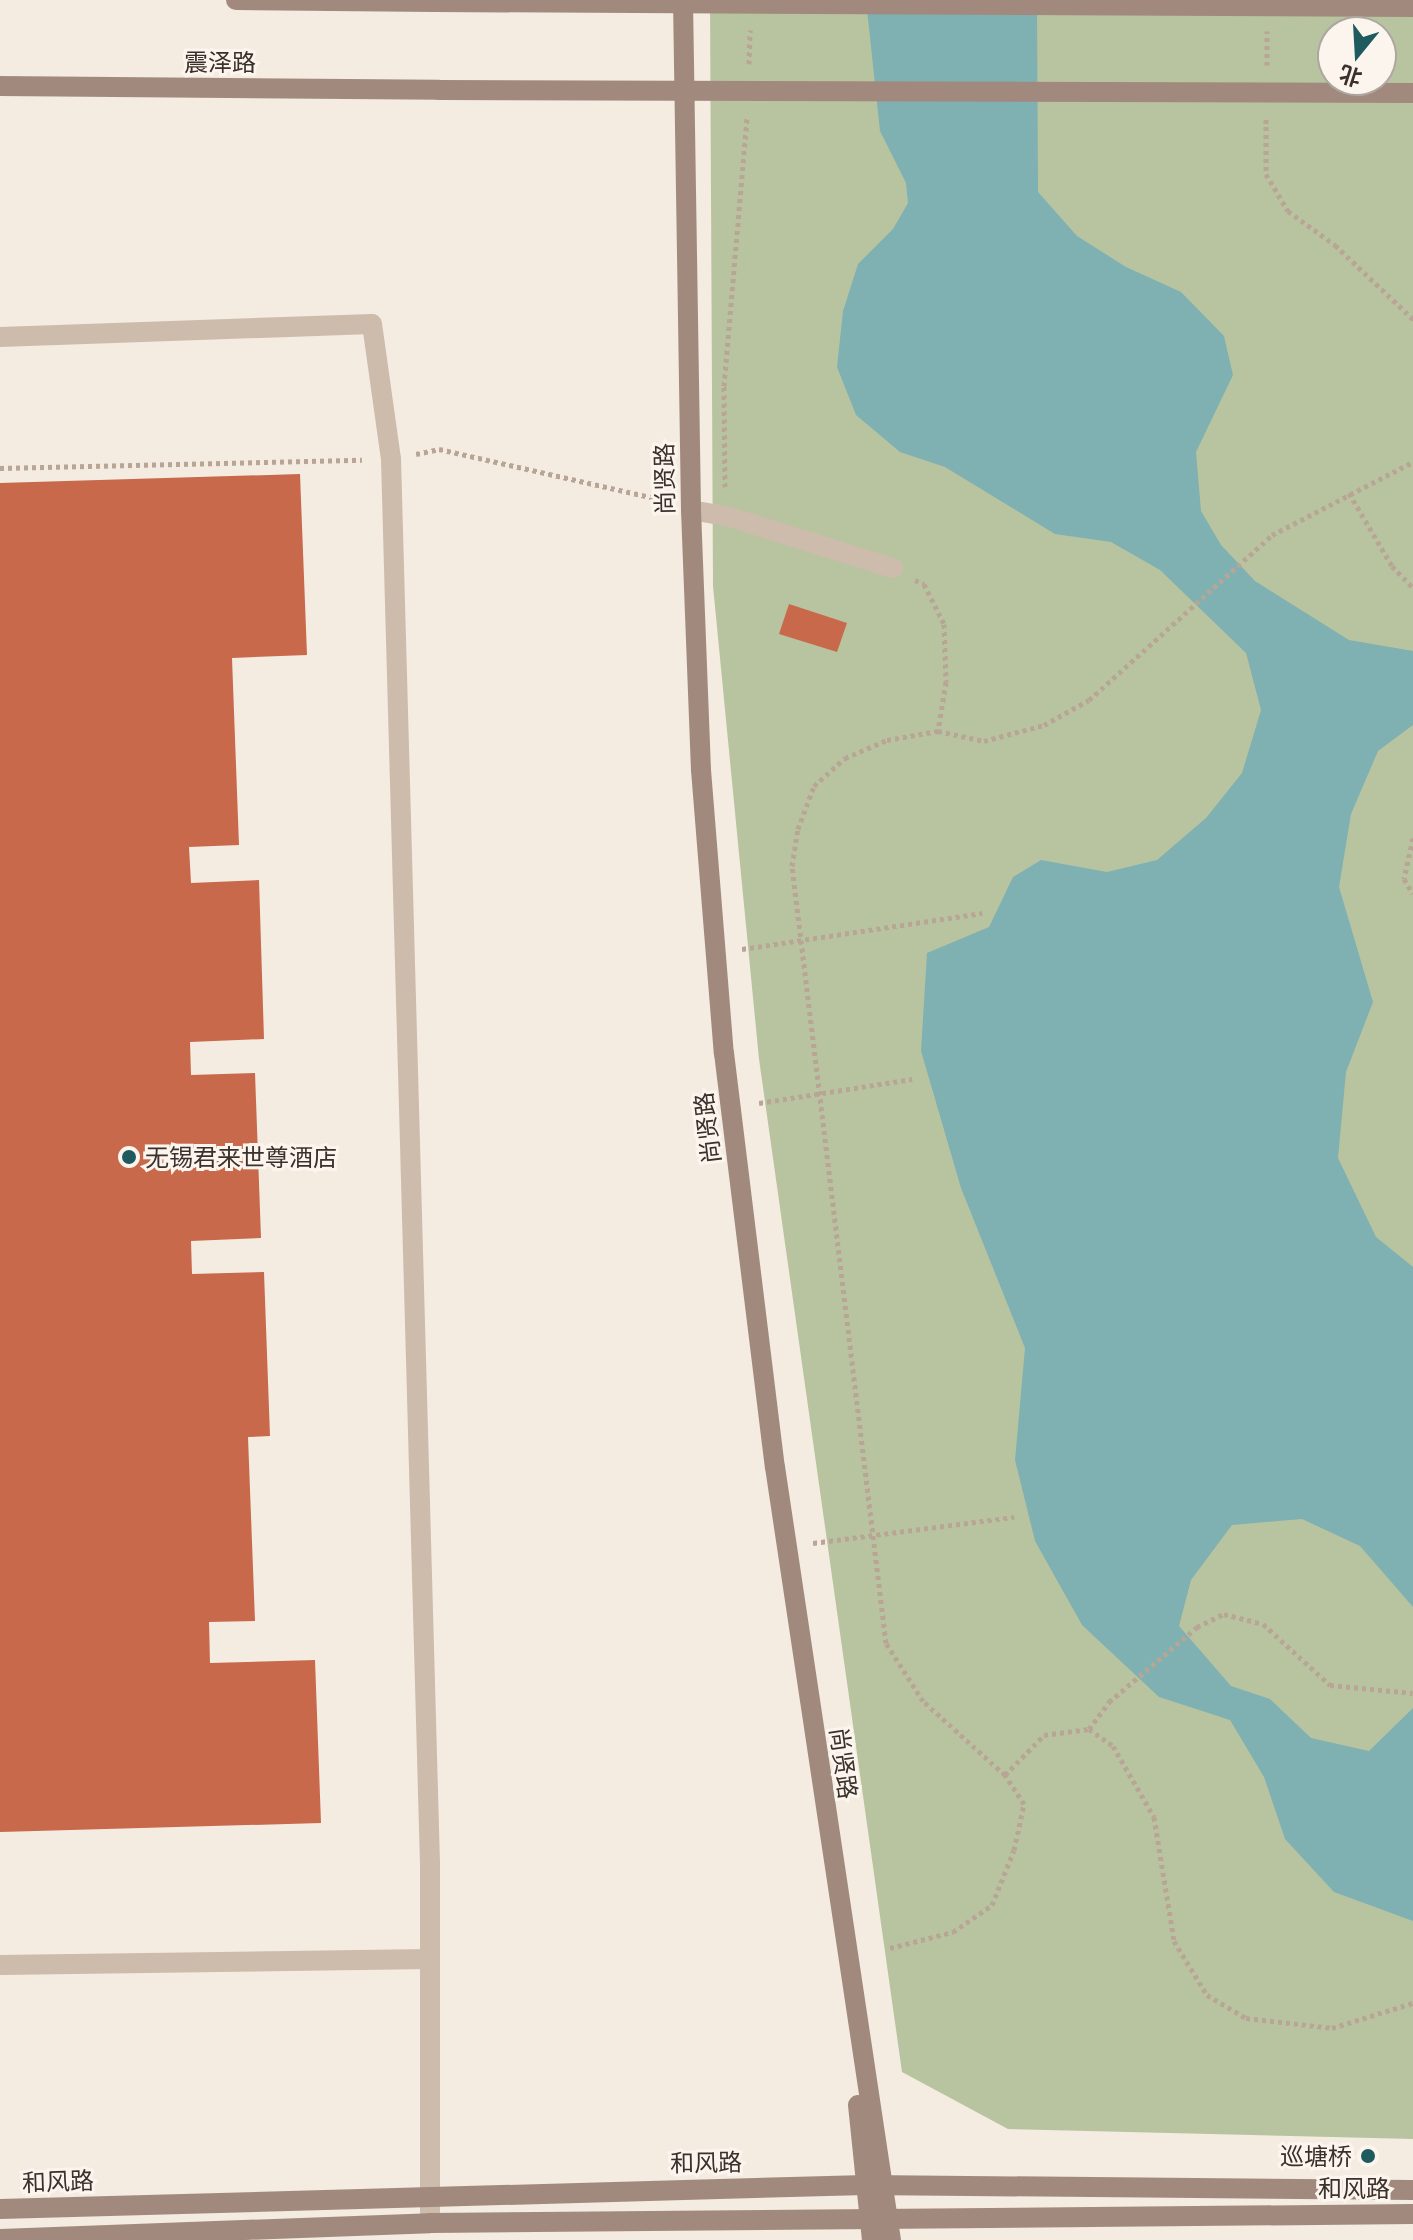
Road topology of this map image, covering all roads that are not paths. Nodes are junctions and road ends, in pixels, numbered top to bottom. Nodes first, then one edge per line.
1 (236, 0) edge
2 (676, 0) edge
3 (683, 0) edge
4 (1413, 7) edge
5 (0, 86) edge
6 (1413, 93) edge
7 (0, 337) edge
8 (688, 509) junction
9 (893, 568) road end
10 (430, 1959) junction
11 (0, 1965) edge
12 (875, 2185) junction
13 (1413, 2190) edge
14 (430, 2194) junction
15 (0, 2209) edge
16 (1413, 2214) edge
17 (878, 2217) junction
18 (430, 2223) junction
19 (0, 2239) edge
20 (872, 2240) edge
21 (891, 2240) edge

1 - 4 street, bridge
2 - 8 street, 尚贤路
3 - 8 street, 尚贤路
5 - 6 street, 震泽路, bridge
7 - 10 lane
8 - 9 lane
8 - 12 street, 尚贤路
8 - 12 street, 尚贤路
10 - 11 lane
10 - 14 lane
12 - 13 street, 和风路
12 - 14 street, 和风路
12 - 17 street, 尚贤路
14 - 15 street, 和风路
14 - 18 lane
16 - 17 street, 和风路
17 - 18 street, 和风路
17 - 20 street, 尚贤路
17 - 21 street, 尚贤路
18 - 19 street, 和风路

